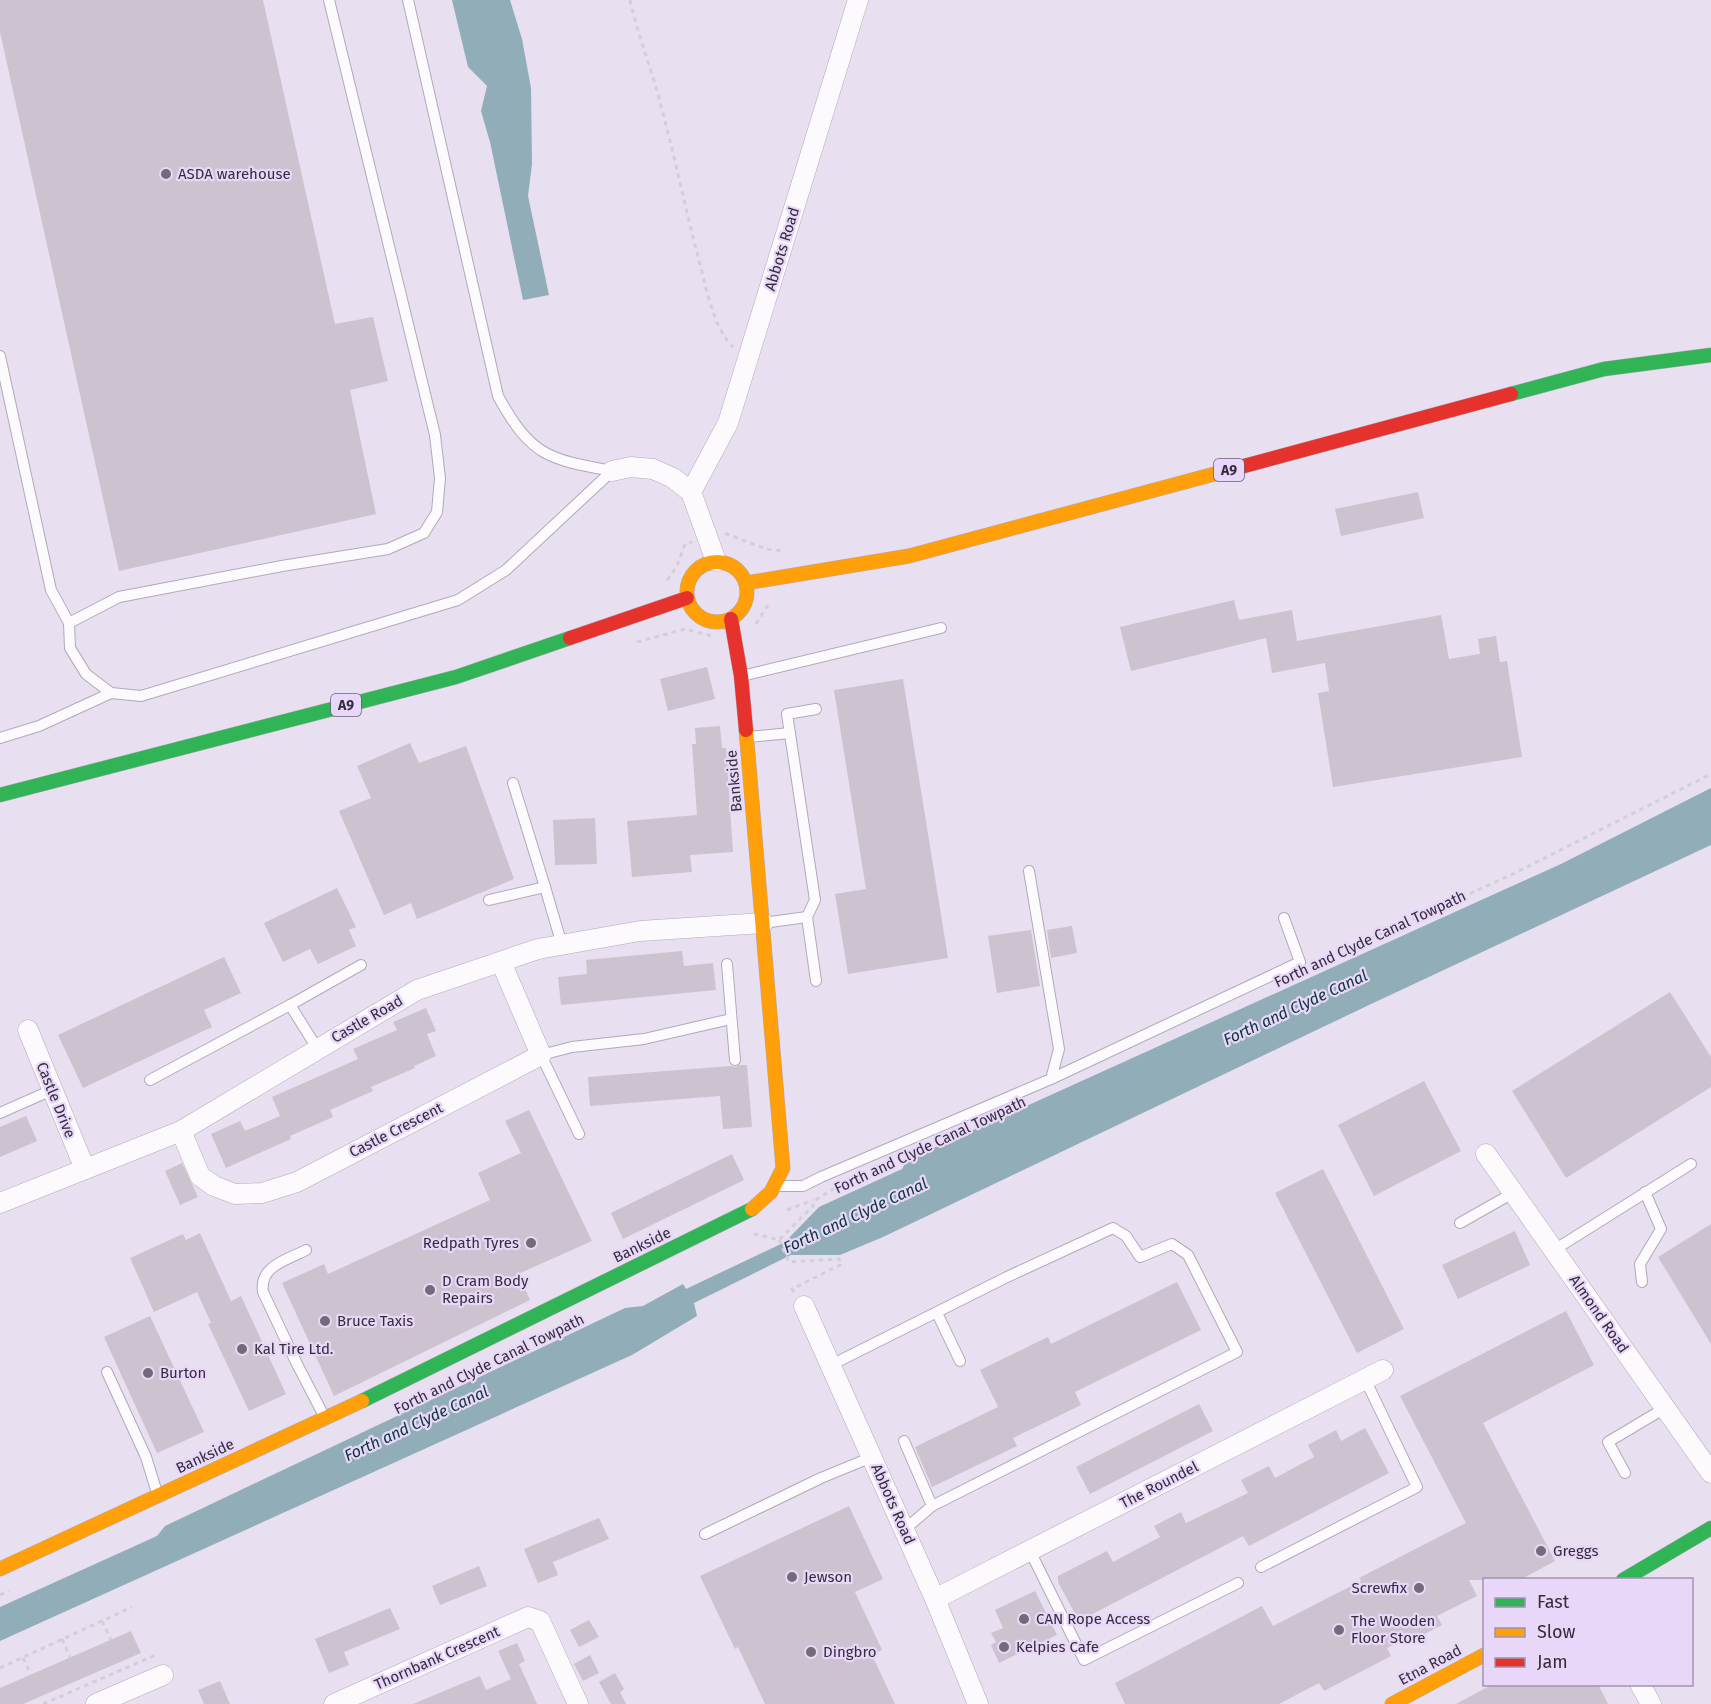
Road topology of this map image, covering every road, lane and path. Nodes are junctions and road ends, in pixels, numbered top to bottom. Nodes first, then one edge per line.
1 (329, 0) edge
2 (408, 0) edge
3 (630, 0) edge
4 (858, 0) edge
5 (1711, 355) edge
6 (0, 356) edge
7 (747, 360) junction
8 (612, 471) junction
9 (691, 492) junction
10 (716, 561) junction
11 (746, 583) junction
12 (687, 598) junction
13 (732, 619) junction
14 (69, 623) junction
15 (941, 628) dead end
16 (741, 676) junction
17 (111, 693) junction
18 (816, 709) dead end
19 (790, 733) junction
20 (0, 738) edge
21 (747, 738) junction
22 (1711, 774) edge
23 (513, 783) dead end
24 (0, 795) edge
25 (1029, 871) dead end
26 (545, 887) junction
27 (489, 900) dead end
28 (807, 917) junction
29 (1284, 918) dead end
30 (764, 923) junction
31 (562, 945) junction
32 (501, 962) junction
33 (727, 964) dead end
34 (361, 965) dead end
35 (1311, 965) dead end
36 (816, 981) dead end
37 (290, 1005) junction
38 (731, 1019) junction
39 (28, 1030) dead end
40 (317, 1048) junction
41 (541, 1055) junction
42 (735, 1060) dead end
43 (1051, 1078) junction
44 (150, 1080) dead end
45 (52, 1090) junction
46 (0, 1113) edge
47 (180, 1131) junction
48 (579, 1134) dead end
49 (1486, 1154) dead end
50 (1691, 1164) dead end
51 (85, 1169) junction
52 (842, 1183) dead end
53 (777, 1186) junction
54 (1513, 1192) junction
55 (1645, 1192) junction
56 (0, 1203) edge
57 (1460, 1223) dead end
58 (746, 1239) dead end
59 (779, 1240) junction
60 (1554, 1250) junction
61 (306, 1251) dead end
62 (1642, 1282) dead end
63 (804, 1306) joint
64 (937, 1313) junction
65 (960, 1361) dead end
66 (831, 1365) junction
67 (107, 1372) dead end
68 (1374, 1375) joint
69 (1665, 1408) junction
70 (325, 1419) junction
71 (904, 1441) dead end
72 (872, 1458) junction
73 (1625, 1473) dead end
74 (1711, 1473) edge
75 (159, 1496) junction
76 (932, 1506) junction
77 (1711, 1522) edge
78 (904, 1530) junction
79 (705, 1534) dead end
80 (1030, 1551) junction
81 (1261, 1567) dead end
82 (0, 1569) edge
83 (1626, 1578) edge
84 (1238, 1583) dead end
85 (11, 1590) dead end
86 (0, 1595) edge
87 (935, 1599) junction
88 (132, 1607) dead end
89 (102, 1620) junction
90 (62, 1639) junction
91 (111, 1640) dead end
92 (158, 1654) dead end
93 (1483, 1656) edge
94 (70, 1657) dead end
95 (22, 1658) junction
96 (0, 1668) edge
97 (31, 1675) dead end
98 (163, 1675) dead end
99 (1641, 1686) edge
100 (43, 1704) edge
101 (96, 1704) edge
102 (334, 1704) edge
103 (578, 1704) edge
104 (978, 1704) edge
105 (1392, 1704) edge
106 (1651, 1704) edge

1 - 14 lane
2 - 8 lane
3 - 7 path
4 - 7 street, Abbots Road
5 - 11 main road, A9
6 - 14 lane
7 - 9 street, Abbots Road
8 - 9 street
8 - 17 lane
9 - 10 street
10 - 11 main road
10 - 12 main road
11 - 13 main road
12 - 13 main road
12 - 24 main road, A9
13 - 16 main road, Bankside
14 - 17 lane
15 - 16 lane
16 - 21 main road, Bankside
17 - 20 lane
18 - 19 lane
19 - 21 lane
19 - 28 lane
21 - 30 main road, Bankside
22 - 35 path, Forth and Clyde Canal Towpath
23 - 26 lane
25 - 43 lane
26 - 27 lane
26 - 31 lane
28 - 30 lane
28 - 36 lane
29 - 43 lane
30 - 31 street, Castle Road
30 - 53 main road, Bankside
31 - 32 street, Castle Road
32 - 40 street, Castle Road
32 - 41 street
33 - 38 lane
34 - 37 lane
37 - 40 lane
37 - 44 lane
38 - 41 lane
38 - 42 lane
39 - 45 street, Castle Drive
40 - 47 street, Castle Road
41 - 47 street, Castle Crescent
41 - 48 lane
43 - 53 lane
45 - 46 lane
45 - 51 street, Castle Drive
47 - 51 street, Castle Road
49 - 54 street, Almond Road
50 - 55 lane
51 - 56 street, Castle Road
52 - 59 path, Forth and Clyde Canal Towpath
53 - 70 main road, Bankside
54 - 57 lane
54 - 60 street, Almond Road
55 - 60 lane
55 - 62 lane
58 - 59 path
59 - 63 path
60 - 69 street, Almond Road
61 - 70 lane
63 - 66 street, Abbots Road
64 - 65 lane
64 - 66 lane
64 - 76 lane
66 - 72 street, Abbots Road
67 - 75 lane
68 - 80 street, The Roundel
68 - 81 lane
69 - 73 lane
69 - 74 street, Almond Road
70 - 75 main road, Bankside
71 - 76 lane
72 - 78 street, Abbots Road
72 - 79 lane
75 - 82 main road, Bankside
76 - 78 lane
77 - 83 main road
78 - 87 street, Abbots Road
80 - 84 lane
80 - 87 street, The Roundel
85 - 86 path
87 - 104 street, Abbots Road
88 - 89 path
89 - 90 path
89 - 91 path
90 - 94 path
90 - 95 path
92 - 100 path
93 - 105 main road, Etna Road
95 - 96 path
95 - 97 path
98 - 101 street
99 - 106 street
102 - 103 street, Thornbank Crescent

